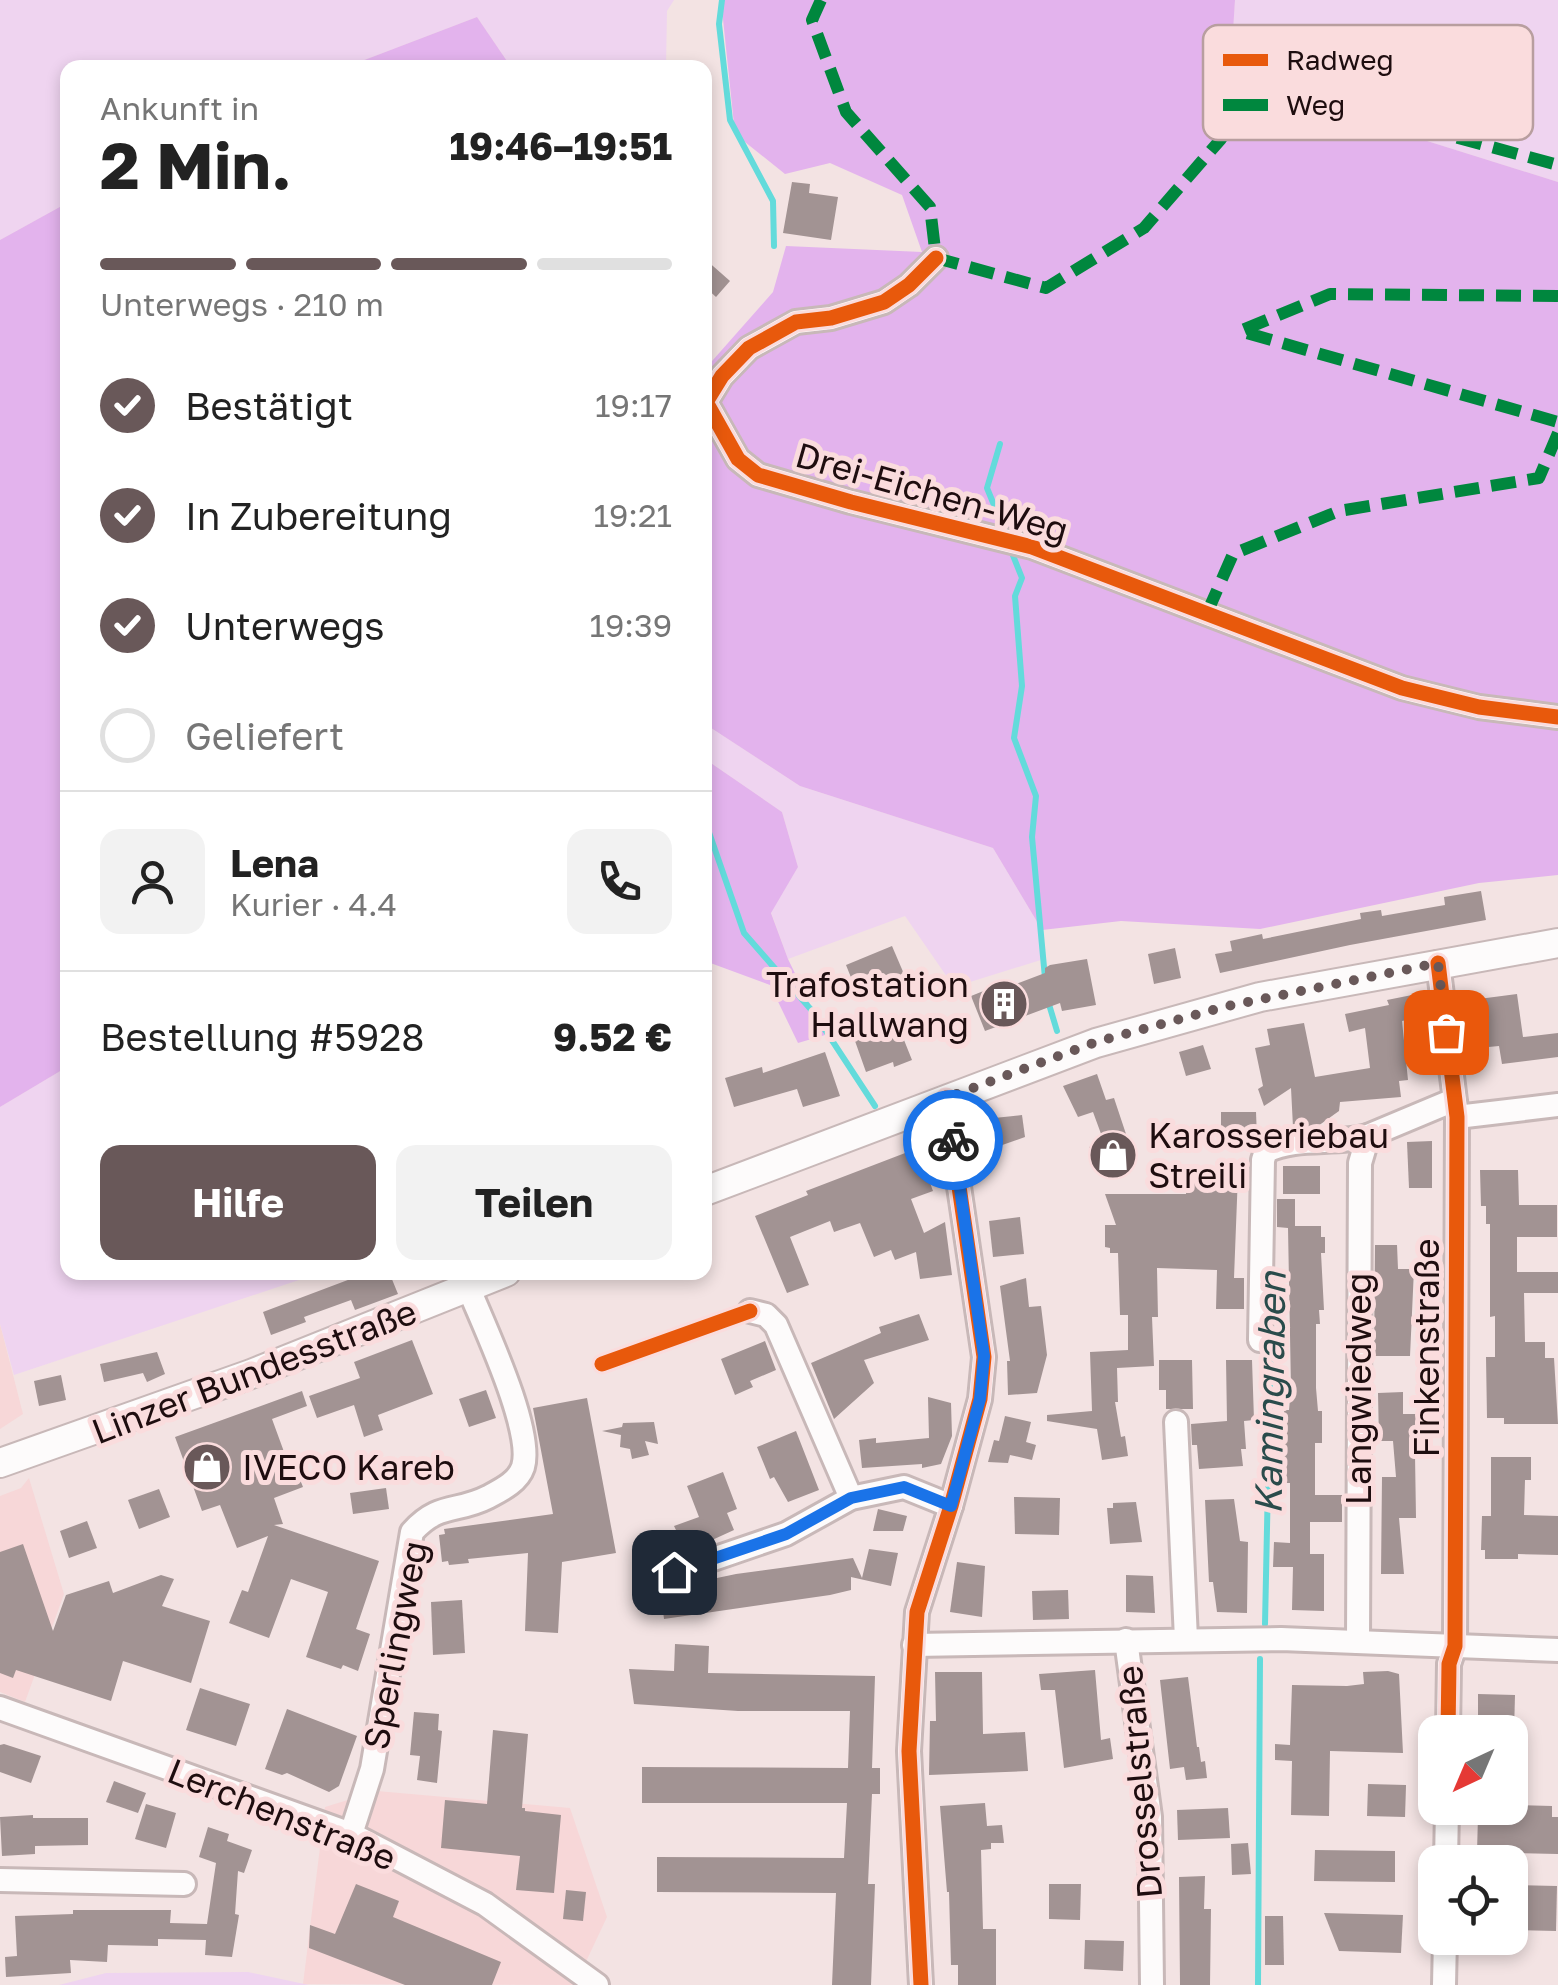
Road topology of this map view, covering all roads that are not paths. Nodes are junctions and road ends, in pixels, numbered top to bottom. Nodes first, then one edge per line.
1 (936, 258) dead end
2 (712, 392) edge
3 (712, 413) edge
4 (1558, 717) edge
5 (1558, 944) edge
6 (1438, 963) junction
7 (946, 1098) junction
8 (1558, 1105) edge
9 (1455, 1108) junction
10 (1368, 1136) junction
11 (712, 1188) edge
12 (489, 1280) edge
13 (469, 1289) junction
14 (750, 1310) dead end
15 (1260, 1340) dead end
16 (1176, 1422) dead end
17 (0, 1464) edge
18 (851, 1498) junction
19 (951, 1506) junction
20 (674, 1572) dead end
21 (1186, 1639) junction
22 (1126, 1640) junction
23 (1358, 1642) junction
24 (914, 1645) junction
25 (1455, 1646) junction
26 (1558, 1650) edge
27 (0, 1708) edge
28 (1448, 1715) edge
29 (351, 1834) junction
30 (0, 1880) edge
31 (184, 1884) dead end
32 (1445, 1955) edge
33 (597, 1985) edge
34 (921, 1985) edge
35 (1152, 1985) edge
36 (1444, 1985) edge

1 - 2 street, Drei-Eichen-Weg
3 - 4 street, Drei-Eichen-Weg
5 - 6 main road
6 - 7 main road
6 - 9 street, Finkenstraße
7 - 11 main road
7 - 19 street
8 - 9 street
9 - 10 street
9 - 25 street, Finkenstraße
10 - 15 street
10 - 23 street, Langwiedweg
12 - 13 main road, Linzer Bundesstraße
13 - 17 main road, Linzer Bundesstraße
13 - 29 street, Sperlingweg
14 - 18 street
16 - 21 street
18 - 19 street
18 - 20 street
19 - 24 street
21 - 22 street
21 - 23 street
22 - 24 street
22 - 35 street, Drosselstraße
23 - 25 street
24 - 34 street
25 - 26 street
25 - 28 street, Finkenstraße
27 - 29 street, Lerchenstraße
29 - 33 street, Lerchenstraße
30 - 31 street
32 - 36 street

